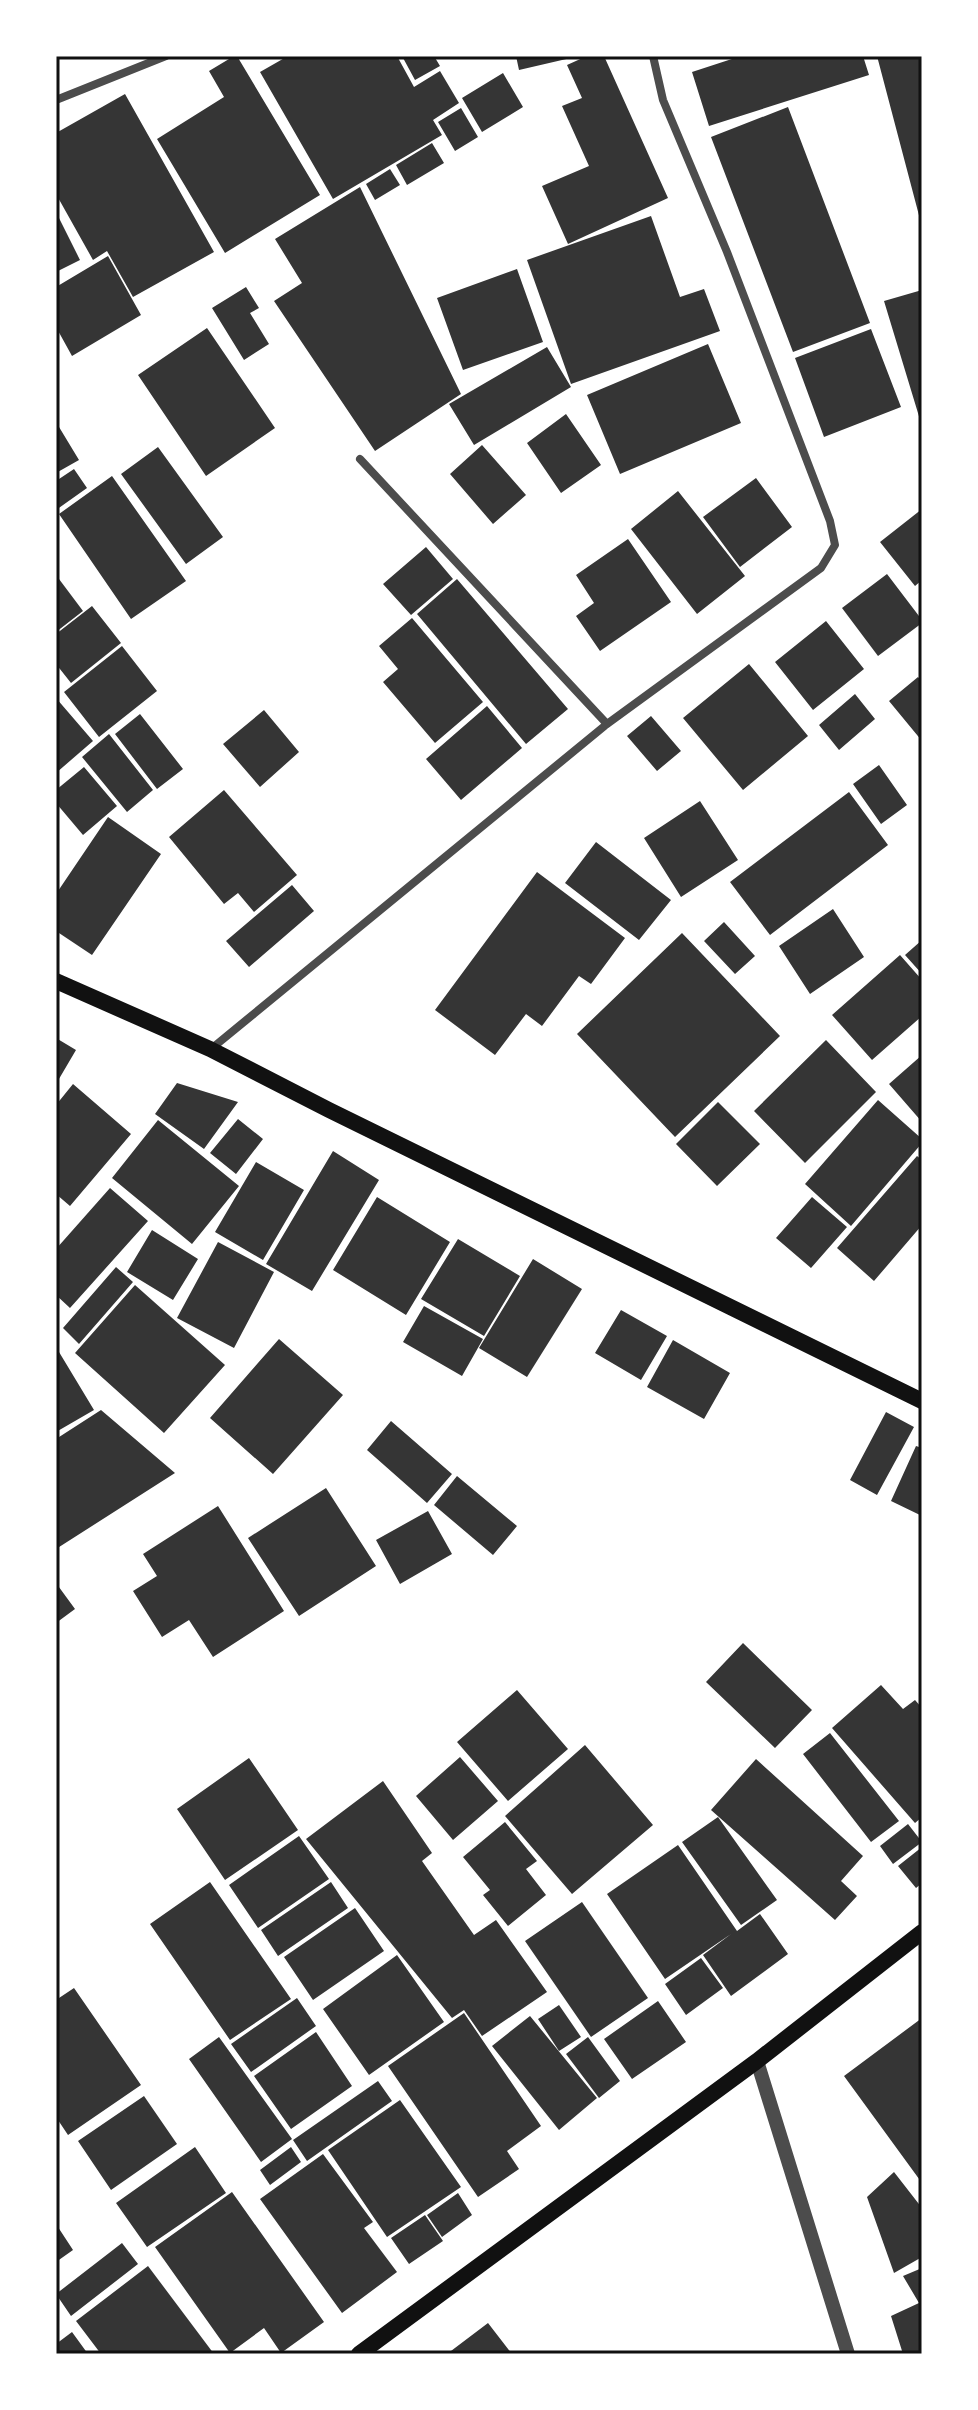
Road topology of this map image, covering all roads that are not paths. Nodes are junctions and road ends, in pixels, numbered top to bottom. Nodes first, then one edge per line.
1 (166, 56) edge
2 (653, 56) edge
3 (56, 100) edge
4 (360, 459) dead end
5 (607, 724) junction
6 (56, 981) edge
7 (210, 1049) junction
8 (922, 1401) edge
9 (922, 1932) edge
10 (757, 2061) junction
11 (359, 2354) edge
12 (848, 2354) edge

1 - 3 street
2 - 5 street
4 - 5 street
5 - 7 street
6 - 7 main road
7 - 8 main road
9 - 10 main road
10 - 11 main road
10 - 12 street

